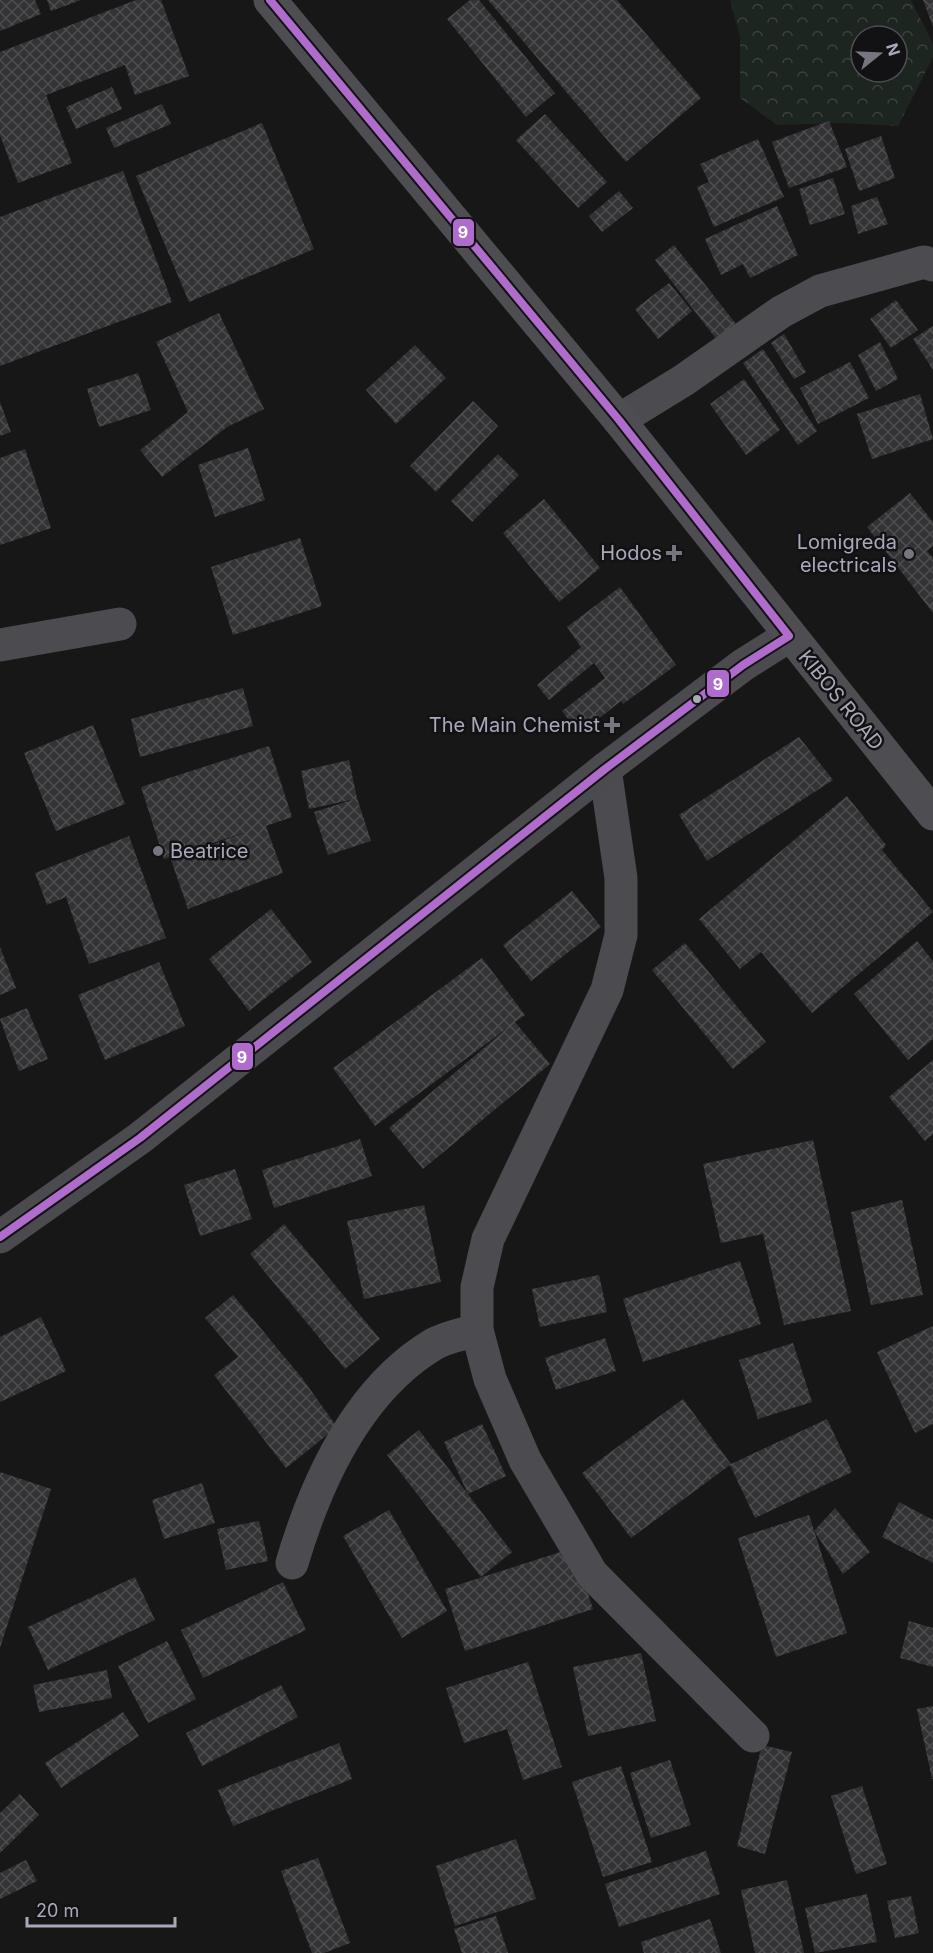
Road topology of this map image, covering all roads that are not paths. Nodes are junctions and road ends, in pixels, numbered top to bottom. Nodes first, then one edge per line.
1 (277, 2) edge
2 (933, 265) edge
3 (619, 420) junction
4 (120, 624) dead end
5 (789, 636) junction
6 (0, 645) edge
7 (605, 769) junction
8 (933, 814) edge
9 (0, 1237) edge
10 (477, 1330) junction
11 (292, 1563) dead end
12 (753, 1736) dead end

1 - 3 main road, KIBOS ROAD
2 - 3 street
3 - 5 main road, KIBOS ROAD
4 - 6 street
5 - 7 street
5 - 8 main road, KIBOS ROAD
7 - 9 street
7 - 10 street
10 - 11 street
10 - 12 street

